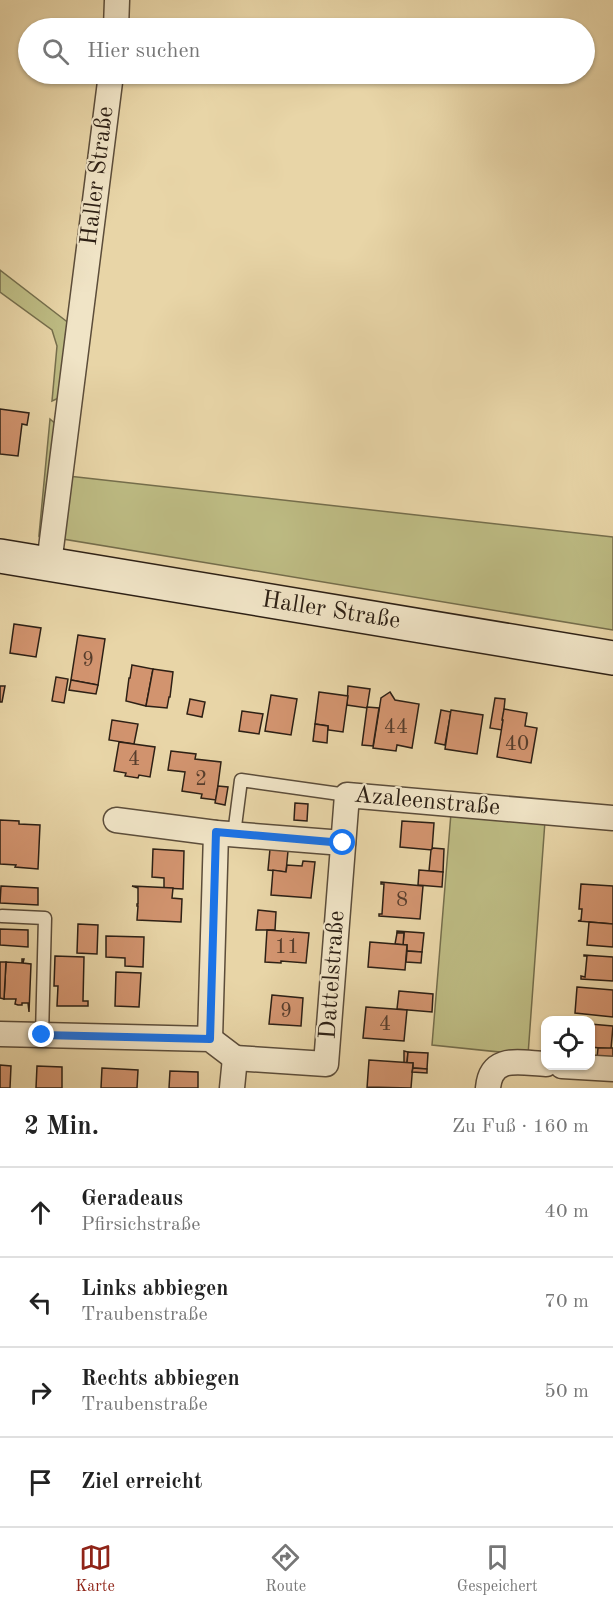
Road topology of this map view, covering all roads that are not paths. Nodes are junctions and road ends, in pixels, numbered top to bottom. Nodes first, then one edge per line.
1 (117, 0) edge
2 (117, 18) edge
3 (110, 84) edge
4 (0, 556) edge
5 (49, 564) junction
6 (613, 658) edge
7 (347, 795) junction
8 (613, 818) edge
9 (116, 820) dead end
10 (225, 833) junction
11 (343, 843) junction
12 (2, 916) dead end
13 (0, 1035) edge
14 (42, 1035) junction
15 (210, 1039) junction
16 (235, 1058) junction
17 (541, 1064) edge
18 (595, 1068) edge
19 (613, 1069) edge
20 (232, 1088) edge
21 (489, 1088) edge

1 - 2 street
3 - 5 street, Haller Straße
4 - 5 main road, Haller Straße
5 - 6 main road, Haller Straße
7 - 8 street, Azaleenstraße
7 - 10 lane, Azaleenstraße
7 - 11 street, Dattelstraße
9 - 10 street
10 - 11 street
10 - 15 street
11 - 16 street, Dattelstraße
12 - 14 lane
13 - 14 street
14 - 15 street
15 - 16 street
16 - 20 street
17 - 21 street
18 - 19 street

